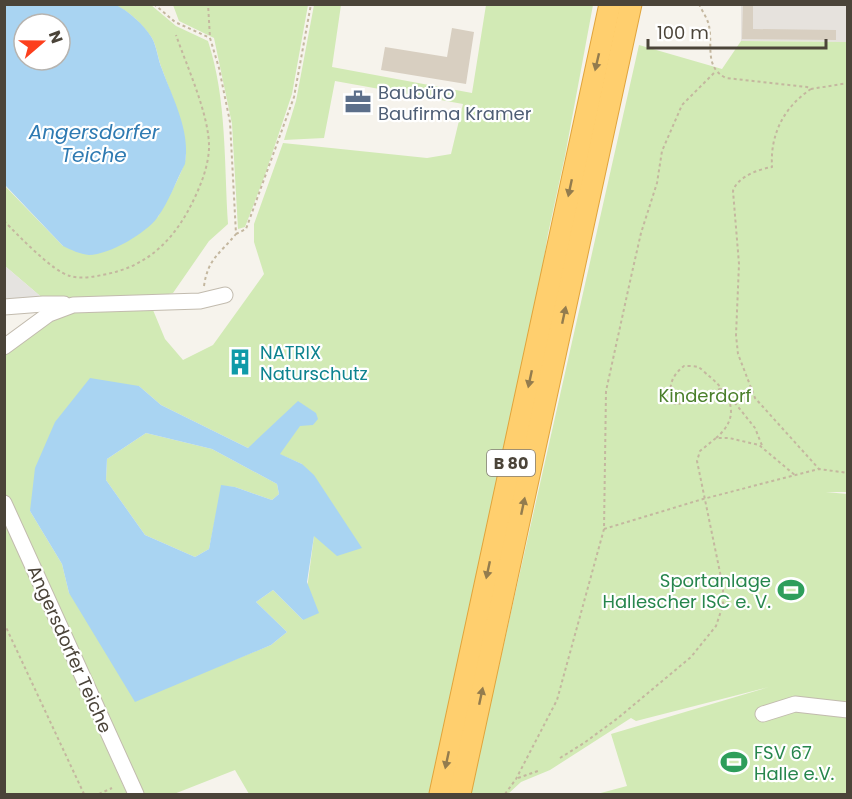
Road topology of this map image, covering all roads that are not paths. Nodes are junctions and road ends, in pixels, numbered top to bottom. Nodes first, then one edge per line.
1 (610, 4) edge
2 (631, 4) edge
3 (225, 295) dead end
4 (73, 305) junction
5 (4, 307) edge
6 (4, 347) edge
7 (4, 503) edge
8 (848, 710) edge
9 (763, 714) dead end
10 (136, 795) edge
11 (440, 795) edge
12 (460, 795) edge

1 -> 11 highway, B 80
12 -> 2 highway, B 80
3 - 4 lane
4 - 5 lane
4 - 6 lane
7 - 10 lane, Angersdorfer Teiche
8 - 9 lane

